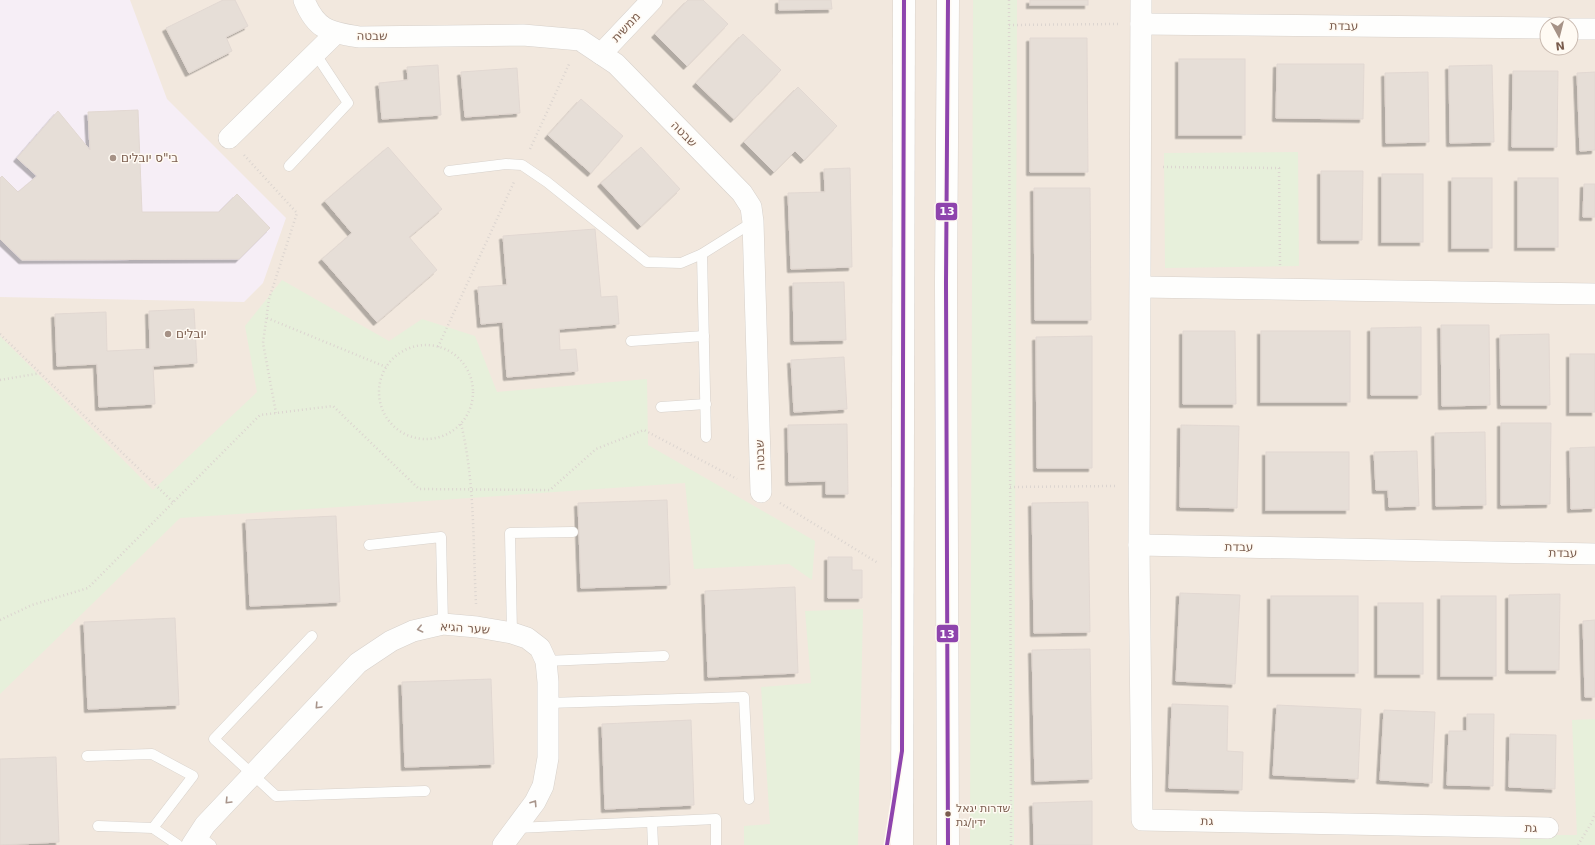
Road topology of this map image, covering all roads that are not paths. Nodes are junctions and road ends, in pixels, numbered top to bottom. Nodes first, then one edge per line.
1 (304, 0) edge
2 (652, 0) edge
3 (904, 0) edge
4 (948, 0) edge
5 (1141, 0) edge
6 (1141, 24) junction
7 (1539, 28) edge
8 (1579, 29) edge
9 (1595, 29) edge
10 (336, 33) junction
11 (315, 53) junction
12 (601, 54) junction
13 (229, 138) road end
14 (289, 166) dead end
15 (449, 171) dead end
16 (753, 222) junction
17 (702, 254) junction
18 (1141, 287) junction
19 (1595, 294) edge
20 (704, 336) junction
21 (631, 341) dead end
22 (706, 404) junction
23 (661, 407) dead end
24 (706, 437) dead end
25 (761, 492) road end
26 (573, 532) dead end
27 (369, 545) dead end
28 (1140, 545) junction
29 (1595, 554) edge
30 (443, 624) junction
31 (512, 633) junction
32 (312, 636) dead end
33 (664, 656) dead end
34 (546, 661) junction
35 (548, 703) junction
36 (902, 751) junction
37 (87, 756) dead end
38 (253, 775) junction
39 (425, 791) dead end
40 (750, 799) dead end
41 (652, 822) junction
42 (98, 826) dead end
43 (152, 828) junction
44 (515, 828) junction
45 (1548, 828) dead end
46 (200, 842) edge
47 (178, 845) edge
48 (503, 845) edge
49 (653, 845) edge
50 (716, 845) edge
51 (887, 845) edge
52 (902, 845) edge
53 (948, 845) edge

1 - 10 street, שבטה
2 - 12 street, ממשית
3 - 36 main road
4 - 53 main road
5 - 6 street
6 - 7 street, עבדת
6 - 18 street
8 - 9 street
10 - 11 street
10 - 12 street, שבטה
11 - 13 street
11 - 14 lane
12 - 16 street, שבטה
15 - 17 lane
16 - 17 lane
16 - 25 street, שבטה
17 - 20 lane
18 - 19 street
18 - 28 street
20 - 21 lane
20 - 22 lane
22 - 23 lane
22 - 24 lane
26 - 31 lane
27 - 30 lane
28 - 29 street, עבדת
28 - 45 street, גת
30 - 31 street, שער הגיא
30 -> 38 street, שער הגיא
31 - 34 street, שער הגיא
32 - 38 lane
33 - 34 lane
34 - 35 street, שער הגיא
35 - 40 lane
44 -> 35 street, שער הגיא
36 - 51 main road
36 - 52 main road
37 - 43 lane
38 - 39 lane
38 -> 46 street, שער הגיא
41 - 44 lane
41 - 49 lane
41 - 50 lane
42 - 43 lane
43 - 47 lane
44 - 48 street, שער הגיא

